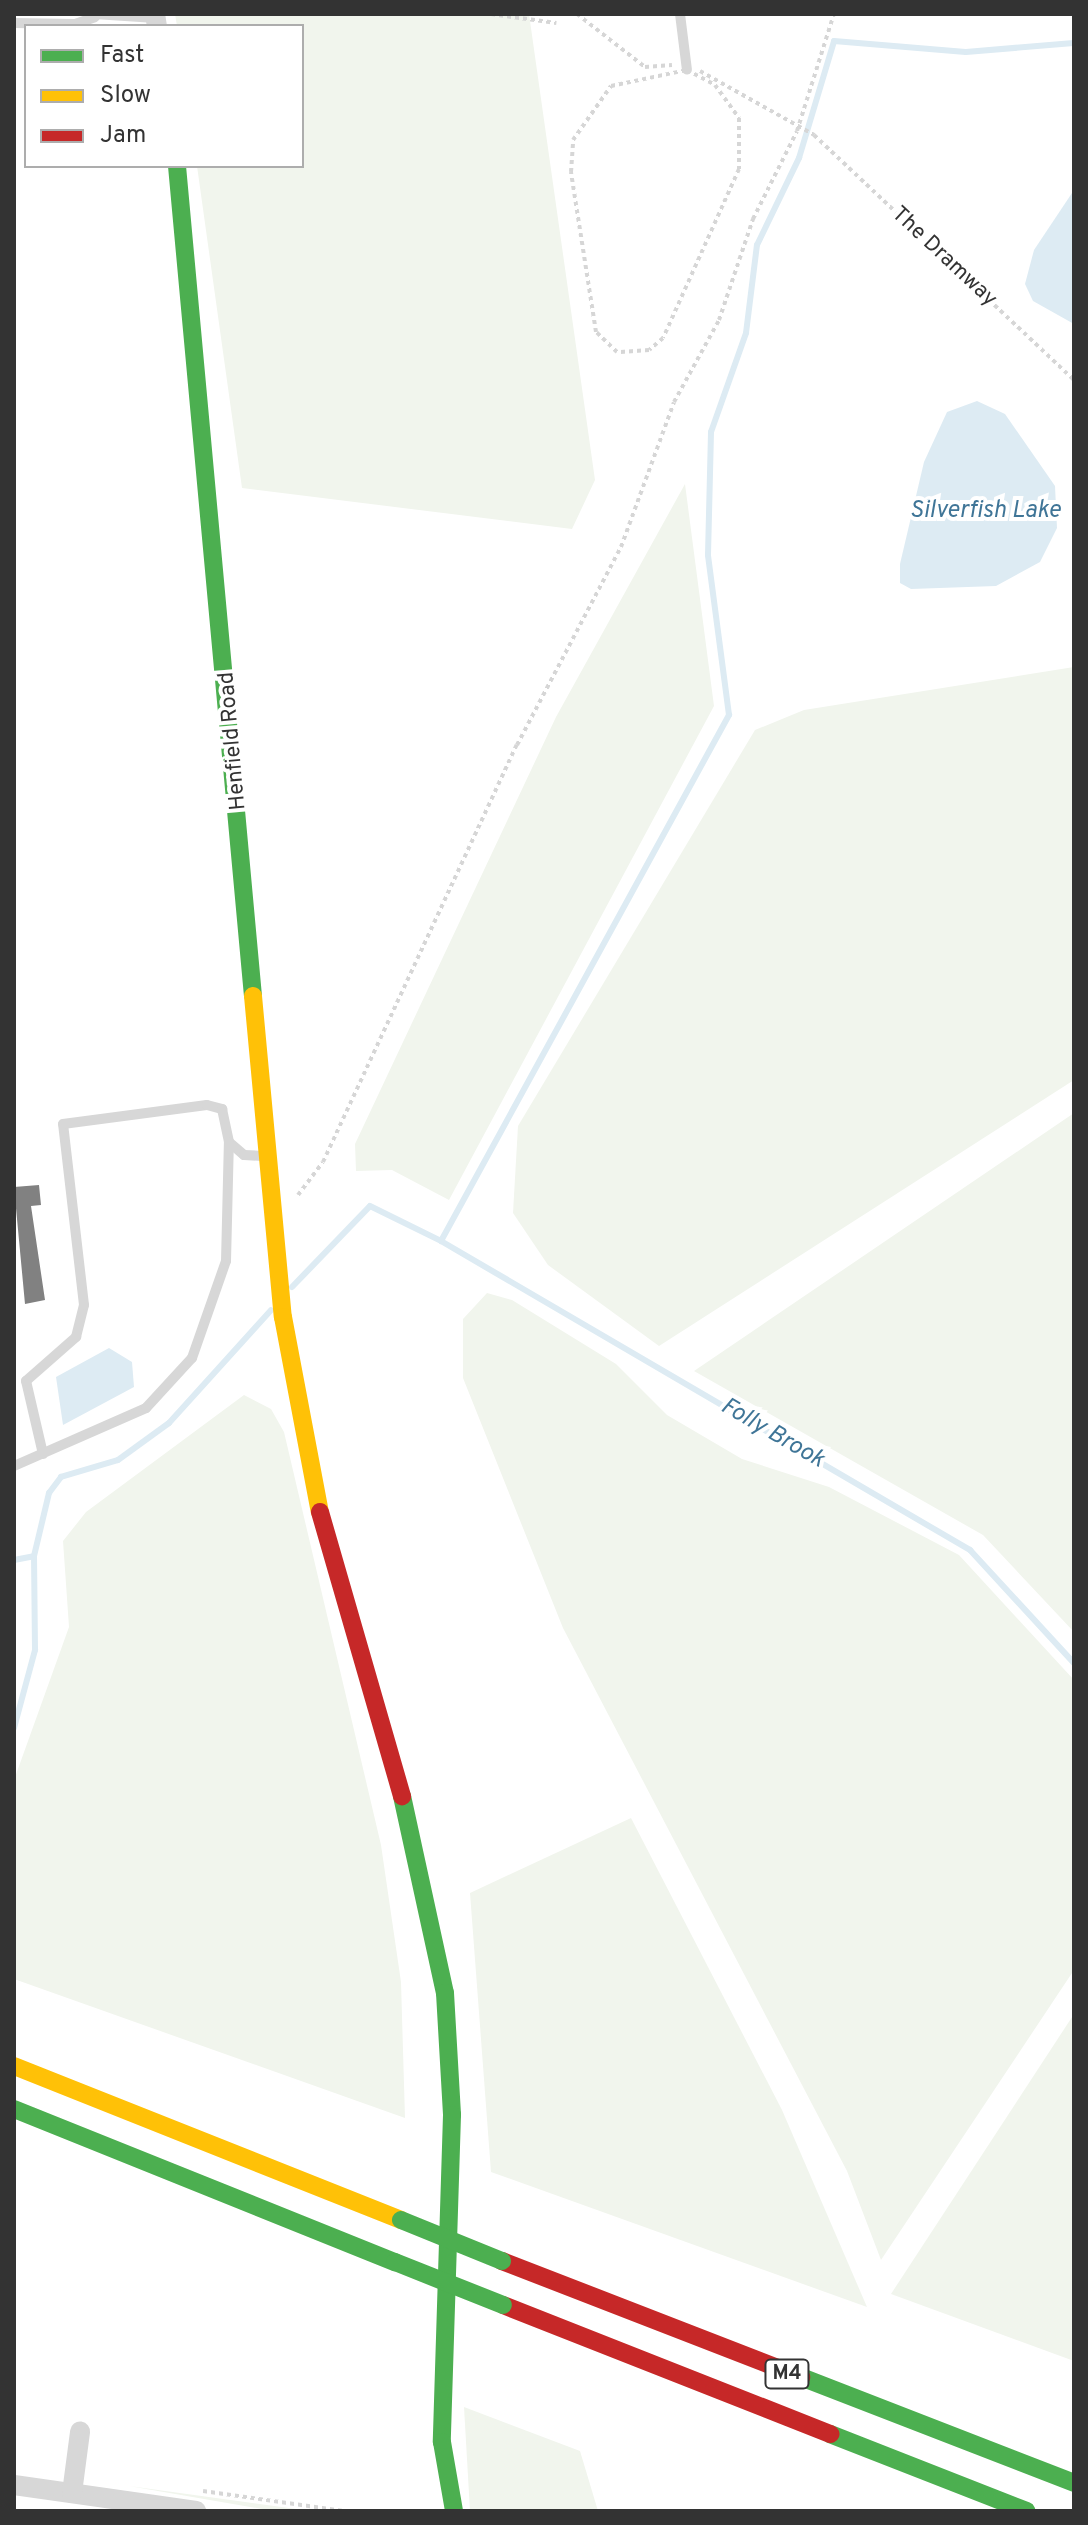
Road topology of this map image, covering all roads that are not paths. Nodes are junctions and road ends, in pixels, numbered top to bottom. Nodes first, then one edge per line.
1 (680, 14) edge
2 (94, 15) edge
3 (156, 19) edge
4 (14, 23) edge
5 (687, 70) road end
6 (177, 168) edge
7 (229, 1142) junction
8 (269, 1157) junction
9 (43, 1454) junction
10 (14, 1466) edge
11 (14, 2066) edge
12 (14, 2109) edge
13 (80, 2432) dead end
14 (1074, 2483) edge
15 (14, 2485) edge
16 (72, 2493) junction
17 (196, 2511) edge
18 (454, 2511) edge
19 (1026, 2511) edge

1 - 5 lane
2 - 3 lane
2 - 4 lane
6 - 8 main road, Henfield Road
7 - 8 lane
7 - 9 lane
7 - 9 lane
8 - 18 main road, Henfield Road
9 - 10 lane
11 - 14 main road, M4, bridge
12 - 19 main road, M4, bridge
13 - 16 street
15 - 16 street
16 - 17 street

